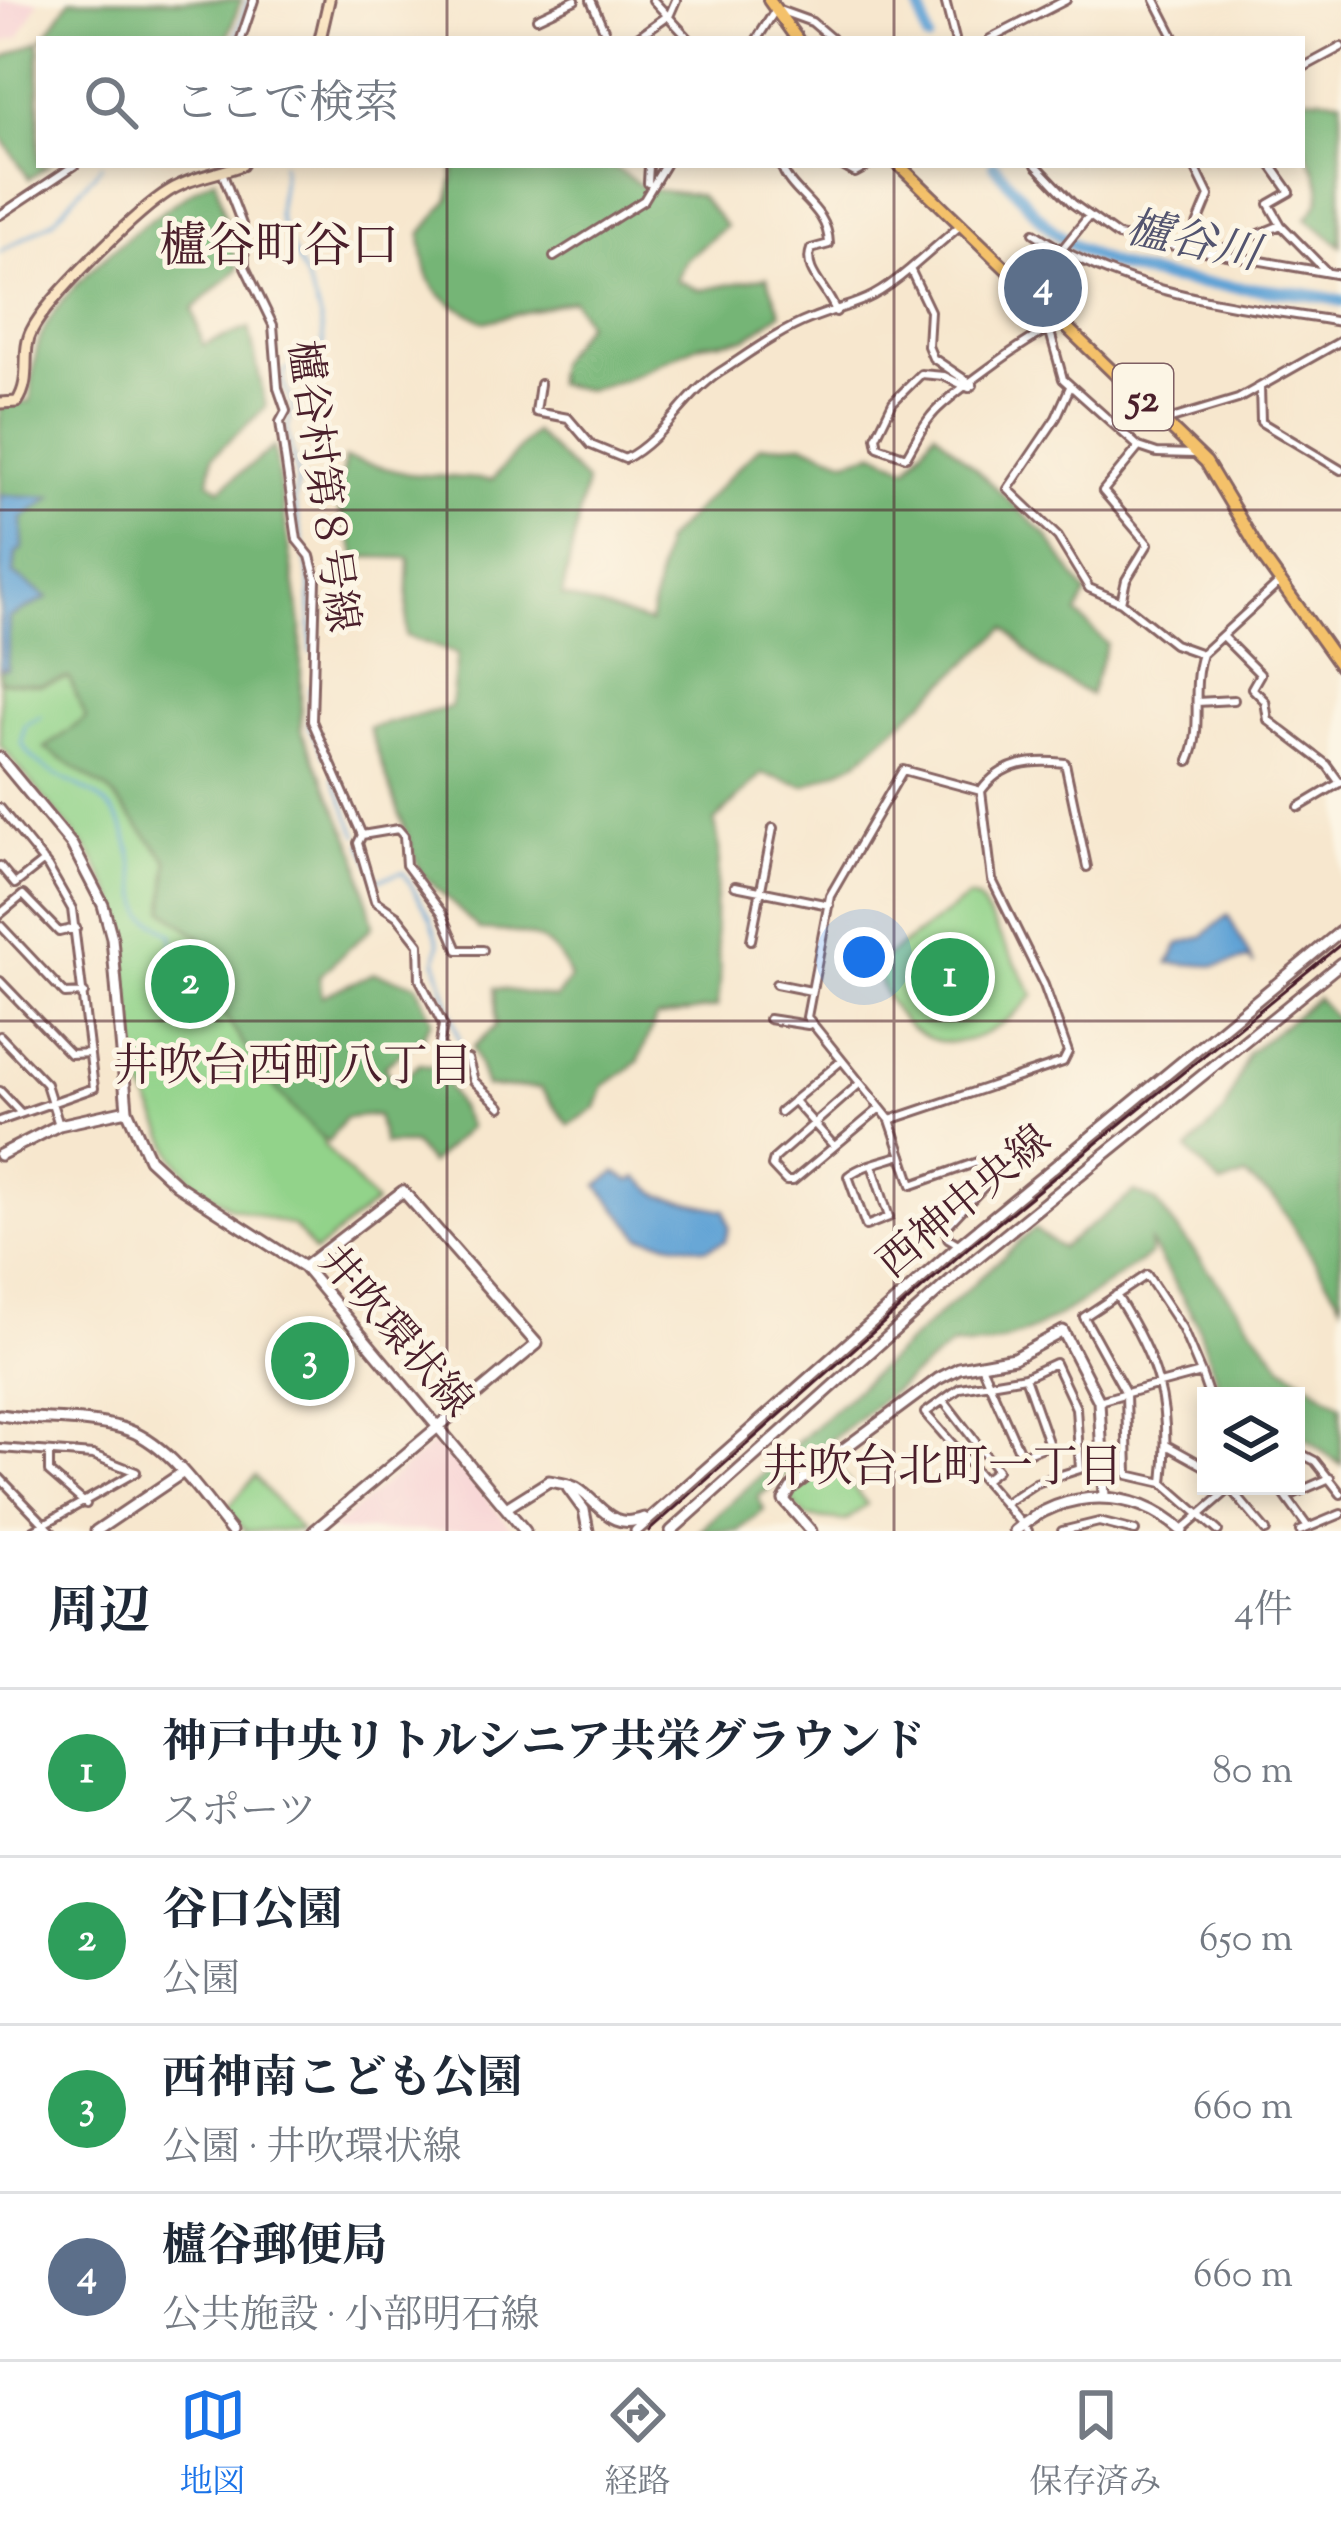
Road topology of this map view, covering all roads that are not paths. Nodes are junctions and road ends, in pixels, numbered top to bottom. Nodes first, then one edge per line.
1 (254, 0) edge
2 (329, 0) edge
3 (574, 0) edge
4 (591, 0) edge
5 (653, 0) edge
6 (676, 0) edge
7 (945, 0) edge
8 (1066, 0) edge
9 (1155, 0) edge
10 (549, 1) edge
11 (773, 5) edge
12 (550, 11) junction
13 (670, 14) junction
14 (537, 19) dead end
15 (242, 36) edge
16 (321, 36) edge
17 (607, 36) edge
18 (639, 36) edge
19 (687, 36) edge
20 (759, 36) edge
21 (795, 36) edge
22 (828, 36) edge
23 (955, 36) edge
24 (1002, 36) edge
25 (1173, 36) edge
26 (1341, 47) edge
27 (1305, 66) edge
28 (70, 168) edge
29 (233, 168) edge
30 (649, 168) edge
31 (663, 168) edge
32 (782, 168) edge
33 (902, 168) edge
34 (1039, 168) edge
35 (1195, 168) edge
36 (1272, 168) edge
37 (204, 169) edge
38 (222, 172) junction
39 (648, 186) junction
40 (0, 215) edge
41 (1089, 216) junction
42 (962, 224) junction
43 (1281, 225) junction
44 (1034, 233) dead end
45 (1187, 250) junction
46 (1063, 252) junction
47 (1211, 254) junction
48 (554, 257) dead end
49 (910, 269) junction
50 (1328, 273) junction
51 (1341, 274) edge
52 (1030, 289) junction
53 (1043, 300) junction
54 (836, 312) junction
55 (1341, 322) edge
56 (1046, 331) junction
57 (1341, 341) edge
58 (539, 384) dead end
59 (971, 386) junction
60 (1070, 387) junction
61 (1260, 387) junction
62 (0, 403) edge
63 (1168, 420) junction
64 (1139, 447) junction
65 (1198, 454) junction
66 (1341, 470) edge
67 (1280, 581) junction
68 (1121, 602) junction
69 (1222, 636) junction
70 (1202, 654) junction
71 (1341, 667) edge
72 (1234, 700) dead end
73 (1197, 703) junction
74 (0, 758) edge
75 (1189, 761) dead end
76 (1340, 782) edge
77 (981, 790) junction
78 (1299, 806) dead end
79 (0, 808) edge
80 (773, 828) dead end
81 (361, 838) junction
82 (44, 861) junction
83 (0, 866) edge
84 (1087, 867) dead end
85 (736, 886) dead end
86 (762, 891) junction
87 (829, 905) junction
88 (0, 914) edge
89 (0, 925) edge
90 (76, 927) junction
91 (1341, 927) edge
92 (751, 940) dead end
93 (483, 950) dead end
94 (1341, 966) edge
95 (0, 981) edge
96 (776, 984) dead end
97 (811, 991) junction
98 (85, 992) junction
99 (769, 1019) dead end
100 (808, 1025) junction
101 (1222, 1029) junction
102 (0, 1036) edge
103 (1238, 1047) junction
104 (90, 1053) junction
105 (839, 1061) junction
106 (859, 1084) junction
107 (0, 1091) edge
108 (51, 1099) junction
109 (794, 1101) junction
110 (501, 1107) dead end
111 (880, 1108) junction
112 (18, 1110) junction
113 (127, 1110) junction
114 (780, 1112) dead end
115 (890, 1120) junction
116 (0, 1121) edge
117 (814, 1122) junction
118 (59, 1125) junction
119 (834, 1146) junction
120 (0, 1155) edge
121 (902, 1155) junction
122 (872, 1165) junction
123 (960, 1245) junction
124 (304, 1267) junction
125 (1116, 1295) junction
126 (980, 1363) junction
127 (1201, 1373) junction
128 (1025, 1377) junction
129 (986, 1383) junction
130 (1161, 1383) junction
131 (1206, 1387) edge
132 (1126, 1394) junction
133 (943, 1400) junction
134 (1100, 1401) junction
135 (0, 1415) edge
136 (439, 1427) junction
137 (1168, 1446) junction
138 (0, 1448) edge
139 (49, 1454) junction
140 (1305, 1458) edge
141 (1197, 1459) edge
142 (182, 1473) junction
143 (0, 1478) edge
144 (696, 1478) junction
145 (1330, 1478) junction
146 (984, 1480) junction
147 (1163, 1483) junction
148 (564, 1484) junction
149 (1341, 1494) edge
150 (1221, 1495) edge
151 (1237, 1495) edge
152 (1104, 1496) junction
153 (1286, 1497) joint
154 (86, 1504) junction
155 (1004, 1504) junction
156 (506, 1508) junction
157 (1203, 1513) junction
158 (1341, 1514) edge
159 (50, 1527) edge
160 (1304, 1528) edge
161 (1022, 1529) edge
162 (32, 1531) edge
163 (96, 1531) edge
164 (231, 1531) edge
165 (314, 1531) edge
166 (525, 1531) edge
167 (588, 1531) edge
168 (637, 1531) edge
169 (673, 1531) edge
170 (811, 1531) edge
171 (1062, 1531) edge
172 (1135, 1531) edge
173 (1182, 1531) edge
174 (1218, 1531) edge
175 (1266, 1531) edge

1 - 15 street
2 - 16 main road
3 - 12 street
4 - 17 street
5 - 13 street
6 - 13 street
7 - 23 street
8 - 24 street
9 - 25 street
10 - 12 street
11 - 20 street
11 - 21 main road
11 - 22 street
12 - 14 street
13 - 18 street
13 - 19 street
26 - 27 street
28 - 40 street
29 - 38 main road
30 - 39 street
31 - 39 street
32 - 54 street
33 - 42 main road, 52
34 - 41 street
35 - 45 street
36 - 43 street
37 - 38 main road
37 - 62 main road
38 - 81 street, 櫨谷村第８号線
39 - 48 street
41 - 45 street
41 - 46 street
42 - 49 street
42 - 52 main road, 52
43 - 47 street
43 - 50 street
44 - 46 street
45 - 47 street
46 - 52 street
46 - 55 street
47 - 50 street
49 - 54 street
49 - 59 street
50 - 51 street
52 - 53 main road, 52
53 - 56 street
53 - 63 main road, 52
54 - 58 street
56 - 59 street
56 - 60 street
57 - 61 street
59 - 59 street
60 - 64 street
60 - 68 street
61 - 63 street
61 - 66 street
63 - 65 main road, 52
64 - 65 street
64 - 68 street
65 - 67 main road, 52
67 - 69 street
67 - 71 main road, 52
68 - 70 street
69 - 70 street
69 - 76 street
70 - 73 street
72 - 73 street
73 - 75 street
74 - 113 street, 井吹環状線
76 - 78 street
77 - 84 street
77 - 87 street
77 - 115 street
79 - 82 street
80 - 86 street
81 - 93 street
81 - 110 street, 櫨谷村第８号線
82 - 83 street
82 - 90 street
85 - 86 street
86 - 87 street
86 - 92 street
87 - 97 street
88 - 90 street
89 - 98 street
90 - 98 street
91 - 101 street
91 - 101 street, 西神中央線
94 - 103 street
94 - 103 street, 西神中央線
95 - 104 street
96 - 97 street
97 - 100 street
98 - 104 street
99 - 100 street
100 - 105 street
101 - 123 street, 西神中央線
102 - 108 street
103 - 169 street, 西神中央線
104 - 108 street
105 - 106 street
105 - 109 street
106 - 111 street
106 - 117 street
107 - 112 street
108 - 112 street
108 - 118 street
109 - 114 street
109 - 117 street
111 - 115 street
111 - 119 street
112 - 116 street
113 - 118 street
113 - 124 street, 井吹環状線
115 - 121 street
117 - 119 street
117 - 119 street
118 - 120 street
121 - 122 street
121 - 123 street
122 - 122 street
123 - 144 street, 西神中央線
124 - 136 street, 井吹環状線
124 - 136 street
125 - 127 street
125 - 130 street
125 - 132 street
126 - 129 street
126 - 134 street
126 - 170 street
127 - 130 street
127 - 131 street
128 - 129 street
128 - 129 street
128 - 155 street
129 - 133 street
130 - 132 street
130 - 137 street
132 - 134 street
132 - 147 street
133 - 146 street
133 - 146 street
134 - 152 street
135 - 142 street
136 - 156 street, 井吹環状線
136 - 165 street
137 - 141 street
137 - 147 street
138 - 139 street
139 - 154 street
139 - 154 street
140 - 145 street
142 - 163 street
142 - 164 street
143 - 159 street
144 - 148 street
144 - 168 street, 西神中央線
145 - 149 street
145 - 153 street
146 - 155 street
147 - 157 street
148 - 156 street
148 - 167 street
150 - 157 street
151 - 175 street
152 - 161 street
152 - 173 street
153 - 160 street
154 - 159 street
155 - 161 street
156 - 166 street, 井吹環状線
157 - 173 street
157 - 174 street
158 - 160 street
159 - 162 street
171 - 172 street

